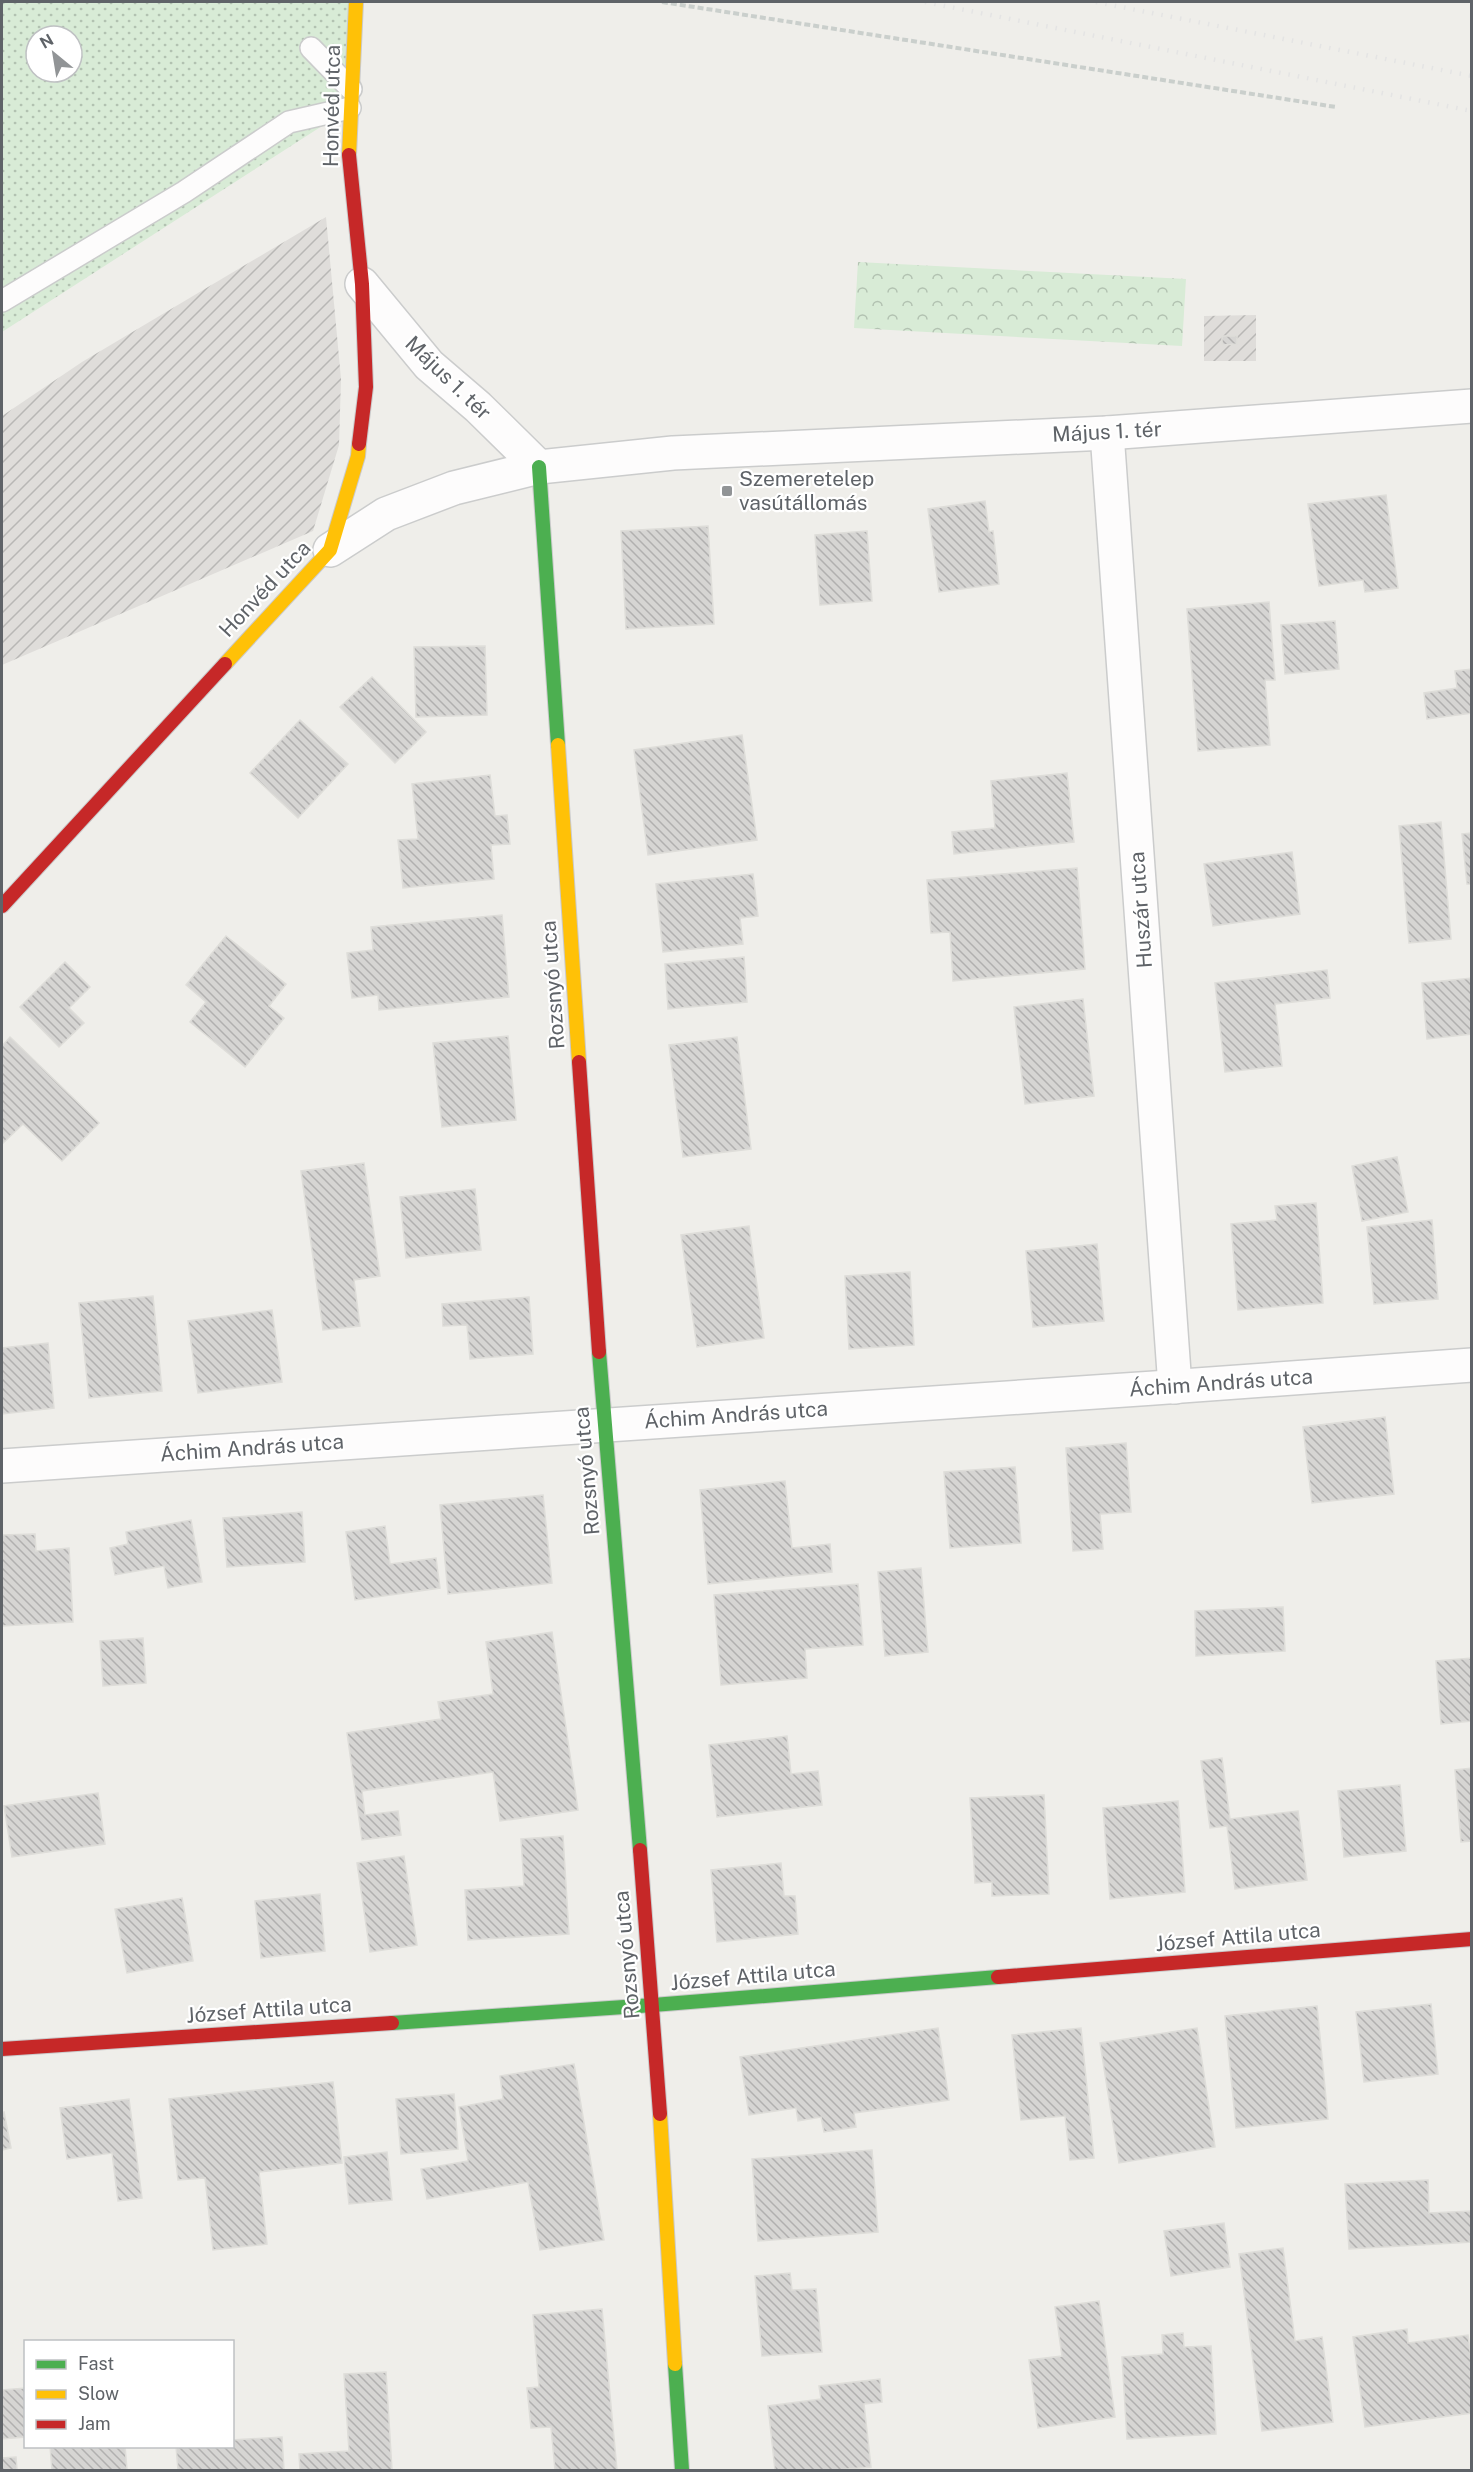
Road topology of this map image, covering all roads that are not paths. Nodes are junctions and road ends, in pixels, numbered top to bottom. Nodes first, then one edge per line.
1 (356, 2) edge
2 (311, 48) dead end
3 (350, 99) junction
4 (362, 284) junction
5 (2, 301) edge
6 (1472, 406) edge
7 (1107, 433) junction
8 (539, 467) junction
9 (330, 550) junction
10 (2, 906) edge
11 (1472, 1365) edge
12 (1175, 1387) junction
13 (604, 1423) junction
14 (2, 1466) edge
15 (1472, 1939) edge
16 (653, 2005) junction
17 (2, 2049) edge
18 (682, 2470) edge

1 - 3 street, Honvéd utca
2 - 3 lane
3 - 4 street, Honvéd utca
3 - 5 lane
4 - 8 street, Május 1. tér
4 - 9 street, Honvéd utca
6 - 7 street, Május 1. tér
7 - 8 street, Május 1. tér
7 - 12 street, Huszár utca
8 - 9 street
8 - 13 street, Rozsnyó utca
9 - 10 street, Honvéd utca
11 - 12 street, Áchim András utca
12 - 13 street, Áchim András utca
13 - 14 street, Áchim András utca
13 - 16 street, Rozsnyó utca
15 - 16 street, József Attila utca
16 - 17 street, József Attila utca
16 - 18 street, Rozsnyó utca

